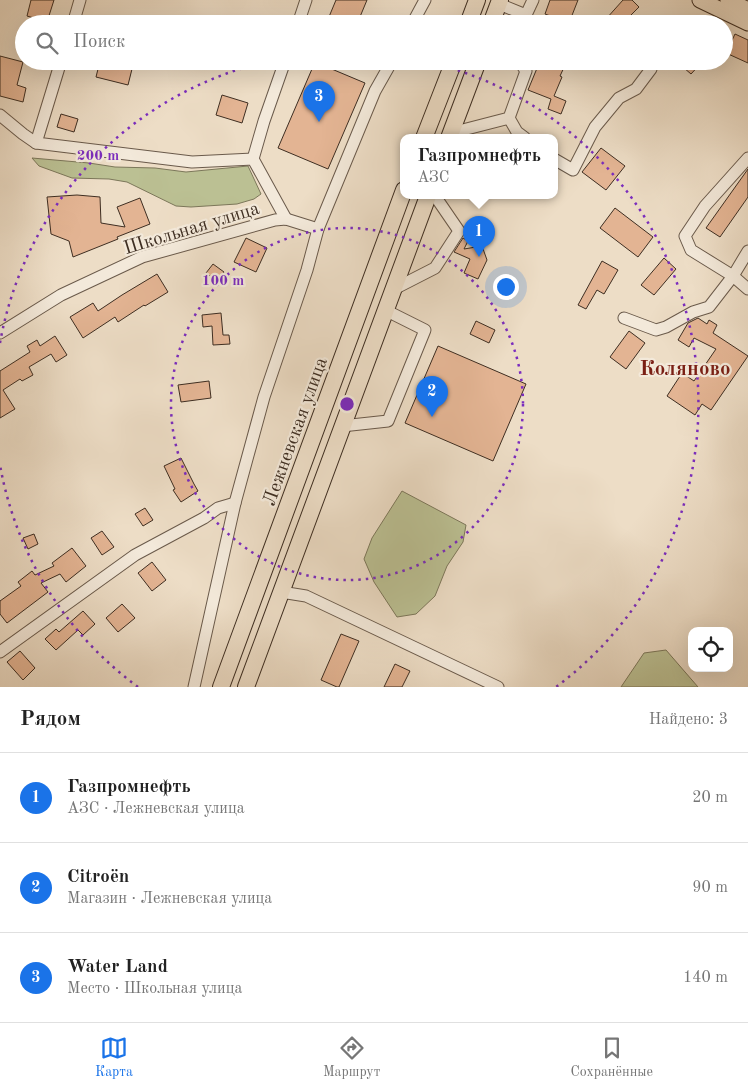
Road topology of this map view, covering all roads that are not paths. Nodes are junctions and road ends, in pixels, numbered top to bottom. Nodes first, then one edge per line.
1 (80, 0) edge
2 (306, 0) edge
3 (425, 0) edge
4 (477, 0) edge
5 (533, 0) edge
6 (700, 0) edge
7 (728, 0) edge
8 (500, 2) edge
9 (747, 11) edge
10 (76, 15) edge
11 (301, 15) edge
12 (417, 15) edge
13 (471, 15) edge
14 (495, 15) edge
15 (58, 70) edge
16 (281, 70) edge
17 (387, 70) edge
18 (450, 70) edge
19 (475, 70) edge
20 (525, 70) edge
21 (649, 70) edge
22 (0, 115) edge
23 (508, 118) junction
24 (426, 134) edge
25 (451, 134) edge
26 (456, 134) edge
27 (520, 134) edge
28 (36, 143) junction
29 (748, 158) edge
30 (253, 160) junction
31 (558, 161) edge
32 (401, 199) edge
33 (427, 199) edge
34 (437, 199) edge
35 (286, 219) junction
36 (318, 230) junction
37 (748, 251) edge
38 (733, 276) junction
39 (748, 289) edge
40 (392, 290) junction
41 (385, 310) junction
42 (624, 318) dead end
43 (0, 333) edge
44 (342, 426) junction
45 (235, 503) junction
46 (281, 592) junction
47 (0, 652) edge
48 (194, 687) edge
49 (221, 687) edge
50 (246, 687) edge
51 (498, 687) edge

1 - 10 street
2 - 11 street
3 - 12 street
4 - 13 highway
5 - 8 street
6 - 9 main road
7 - 9 main road
8 - 14 highway
15 - 28 street
16 - 30 street
17 - 36 street
18 - 24 highway
19 - 25 highway
20 - 23 street
21 - 31 street
22 - 28 street
23 - 26 street
23 - 27 street
28 - 30 street
29 - 38 street
30 - 35 street
32 - 49 highway, Лежневская улица
33 - 40 highway
34 - 40 street
35 - 36 street, Школьная улица
35 - 43 street, Школьная улица
36 - 45 street
37 - 38 street
38 - 39 street
38 - 42 street
40 - 41 highway
41 - 44 highway
41 - 44 street
44 - 46 highway
45 - 47 street
45 - 48 street
46 - 50 highway
46 - 51 street

